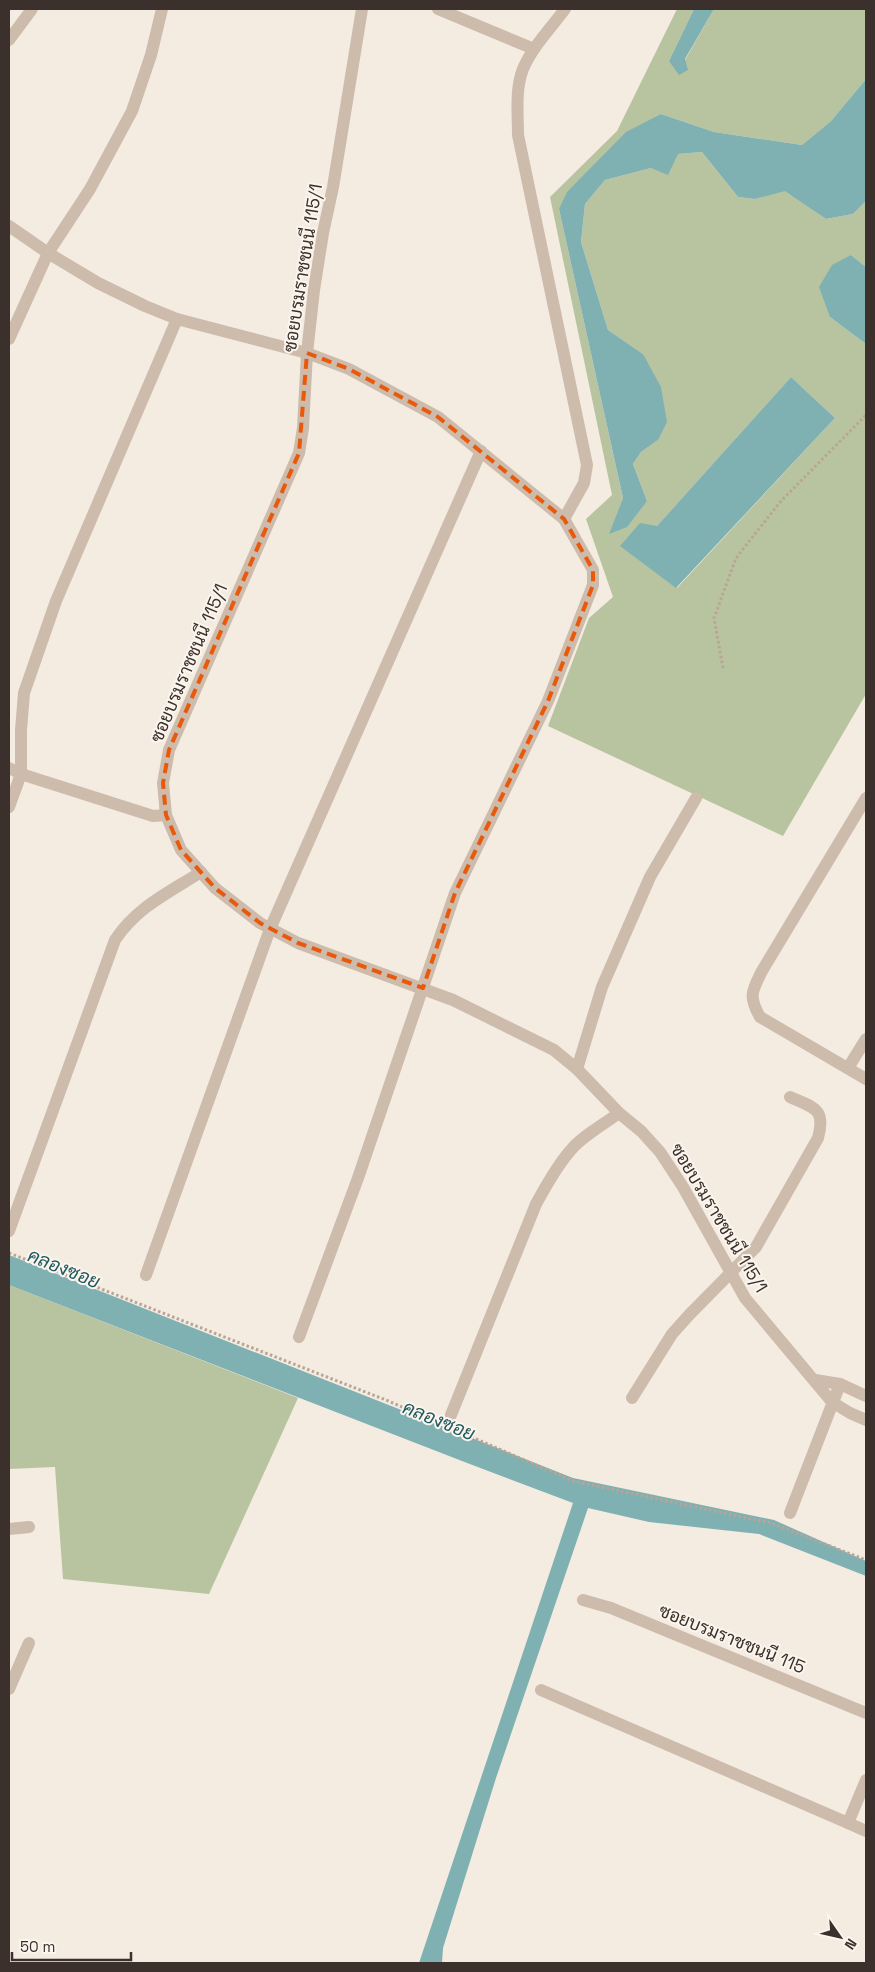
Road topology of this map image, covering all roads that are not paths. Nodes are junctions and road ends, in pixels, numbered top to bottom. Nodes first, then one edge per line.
1 (32, 9) edge
2 (162, 9) edge
3 (362, 9) edge
4 (438, 9) edge
5 (565, 9) edge
6 (9, 40) edge
7 (534, 48) junction
8 (9, 226) edge
9 (48, 253) junction
10 (177, 319) junction
11 (9, 339) edge
12 (307, 353) junction
13 (481, 451) junction
14 (564, 519) junction
15 (9, 768) edge
16 (21, 774) junction
17 (696, 798) dead end
18 (866, 798) edge
19 (9, 807) edge
20 (166, 816) junction
21 (201, 872) junction
22 (270, 929) junction
23 (423, 988) junction
24 (866, 1038) edge
25 (848, 1068) junction
26 (577, 1069) junction
27 (866, 1079) edge
28 (790, 1097) dead end
29 (619, 1113) junction
30 (9, 1231) edge
31 (730, 1273) junction
32 (146, 1275) dead end
33 (299, 1336) dead end
34 (815, 1380) junction
35 (840, 1384) junction
36 (866, 1396) edge
37 (632, 1398) dead end
38 (832, 1402) junction
39 (451, 1415) dead end
40 (866, 1420) edge
41 (790, 1513) dead end
42 (29, 1527) dead end
43 (9, 1529) edge
44 (583, 1600) dead end
45 (29, 1643) dead end
46 (9, 1689) edge
47 (541, 1690) dead end
48 (866, 1713) edge
49 (866, 1780) edge
50 (848, 1822) junction
51 (866, 1831) edge

1 - 6 street
2 - 9 street
3 - 12 street, ซอยบรมราชชนนี 115/1
4 - 7 street
5 - 7 street
7 - 14 street
8 - 9 street
9 - 10 street
9 - 11 street
10 - 12 street
10 - 16 street
12 - 13 street
12 - 20 street, ซอยบรมราชชนนี 115/1
13 - 14 street
13 - 22 street
14 - 23 street
15 - 16 street
16 - 19 street
16 - 20 street
17 - 26 street
18 - 25 street
20 - 21 street, ซอยบรมราชชนนี 115/1
21 - 22 street, ซอยบรมราชชนนี 115/1
21 - 30 street
22 - 23 street, ซอยบรมราชชนนี 115/1
22 - 32 street
23 - 26 street, ซอยบรมราชชนนี 115/1
23 - 33 street
24 - 25 street
25 - 27 street
26 - 29 street, ซอยบรมราชชนนี 115/1
28 - 31 street
29 - 31 street, ซอยบรมราชชนนี 115/1
29 - 39 street
31 - 34 street, ซอยบรมราชชนนี 115/1
31 - 37 street
34 - 35 street
34 - 38 street, ซอยบรมราชชนนี 115/1
35 - 36 street
35 - 38 street
38 - 40 street, ซอยบรมราชชนนี 115/1
38 - 41 street
42 - 43 street
44 - 48 street, ซอยบรมราชชนนี 115
45 - 46 street
47 - 50 street
49 - 50 street
50 - 51 street

